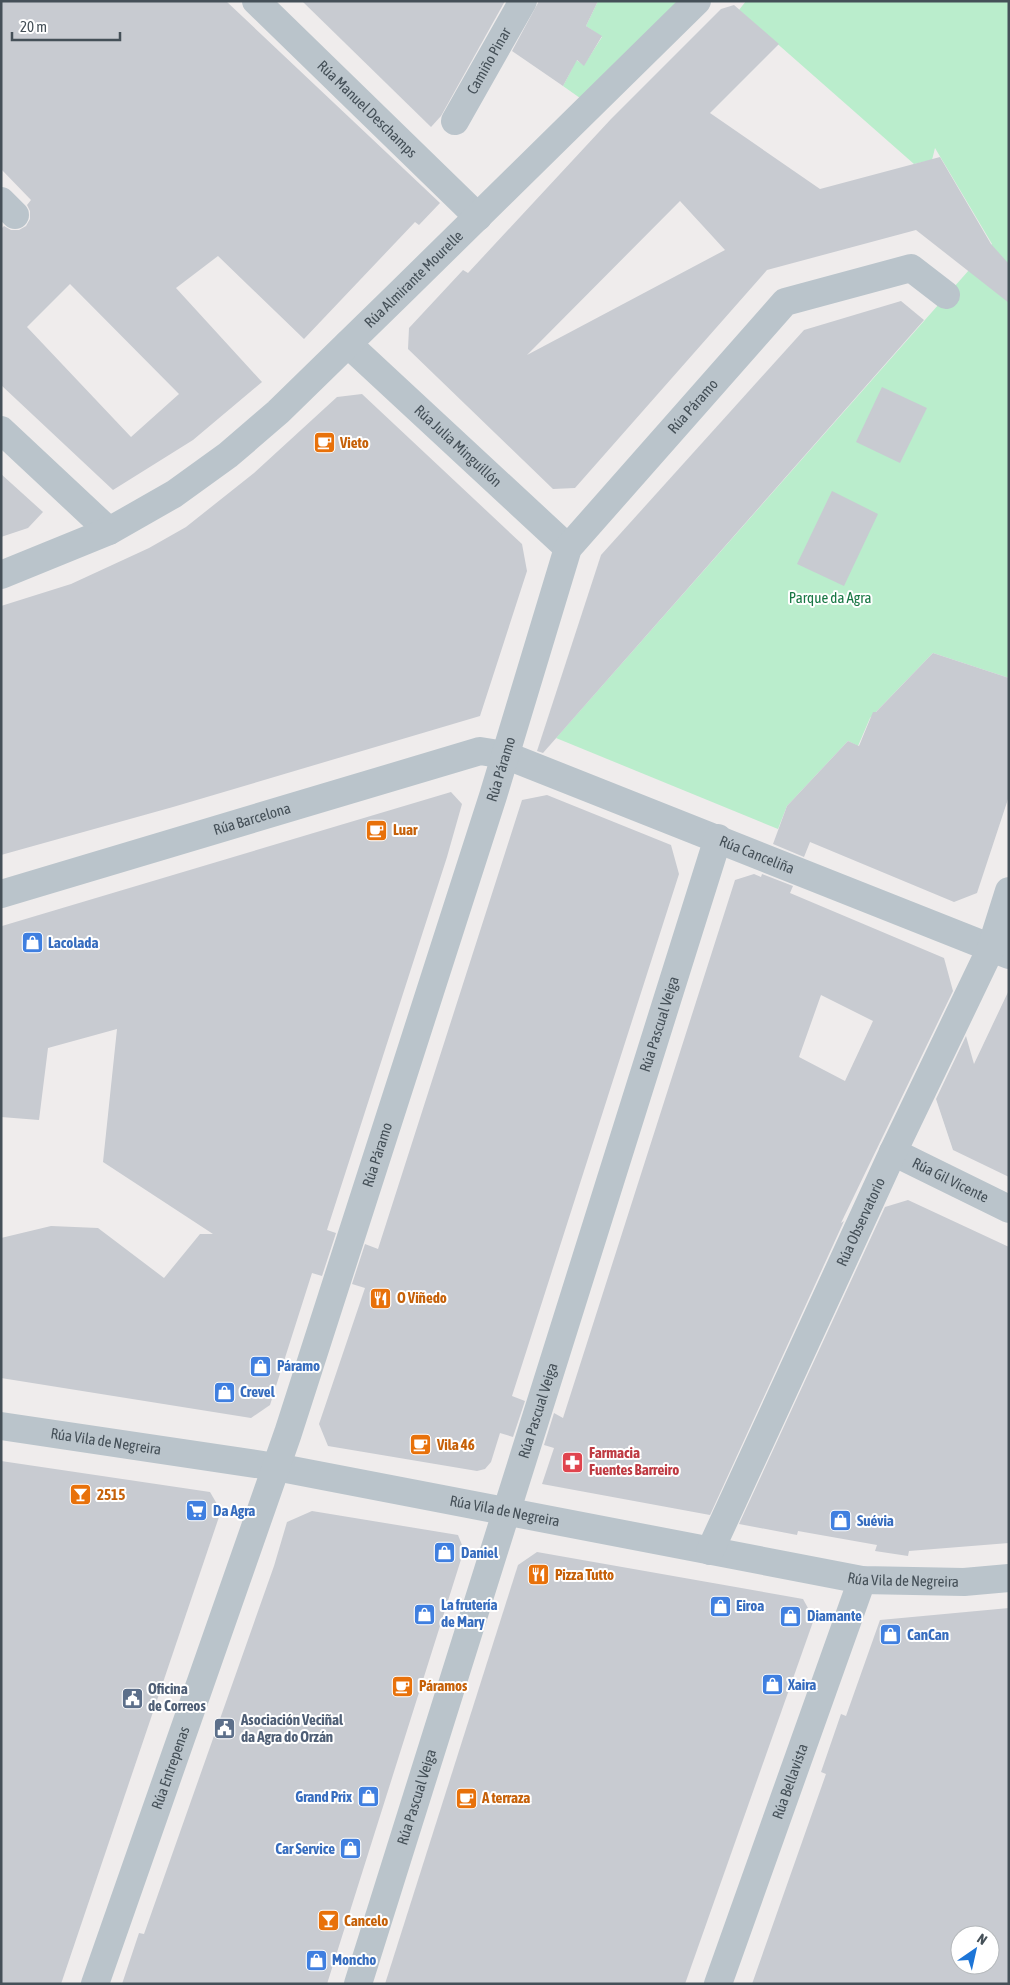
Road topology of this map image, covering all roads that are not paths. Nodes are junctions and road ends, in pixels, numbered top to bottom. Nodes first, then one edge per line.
1 (256, 1) edge
2 (523, 1) edge
3 (697, 1) edge
4 (455, 121) dead end
5 (478, 217) junction
6 (946, 295) dead end
7 (348, 344) junction
8 (1, 430) edge
9 (109, 531) junction
10 (568, 548) junction
11 (1, 575) edge
12 (505, 755) junction
13 (718, 838) junction
14 (1009, 891) edge
15 (1, 894) edge
16 (1000, 951) edge
17 (893, 1152) junction
18 (1009, 1209) edge
19 (1, 1426) edge
20 (276, 1467) junction
21 (506, 1513) junction
22 (710, 1551) junction
23 (1009, 1578) edge
24 (862, 1580) junction
25 (96, 1984) edge
26 (358, 1984) edge
27 (718, 1984) edge

1 - 5 street, Rúa Manuel Deschamps
2 - 4 street, Camiño Pinar
3 - 5 street, Rúa Almirante Mourelle
5 - 7 street, Rúa Almirante Mourelle
6 - 10 street, Rúa Páramo
7 - 9 street, Rúa Almirante Mourelle
7 - 10 street, Rúa Julia Minguillón
8 - 9 street
9 - 11 street, Rúa Almirante Mourelle
10 - 12 street, Rúa Páramo
12 - 13 street, Rúa Canceliña
12 - 15 street, Rúa Barcelona
12 - 20 street, Rúa Páramo
13 - 16 street, Rúa Canceliña
13 - 21 street, Rúa Pascual Veiga
14 - 16 street, Rúa Observatorio
16 - 17 street, Rúa Observatorio
17 - 18 street, Rúa Gil Vicente
17 - 22 street, Rúa Observatorio
19 - 20 street, Rúa Vila de Negreira
20 - 21 street, Rúa Vila de Negreira
20 - 25 street, Rúa Entrepenas
21 - 22 street, Rúa Vila de Negreira
21 - 26 street, Rúa Pascual Veiga
22 - 24 street, Rúa Vila de Negreira
23 - 24 street, Rúa Vila de Negreira
24 - 27 street, Rúa Bellavista

